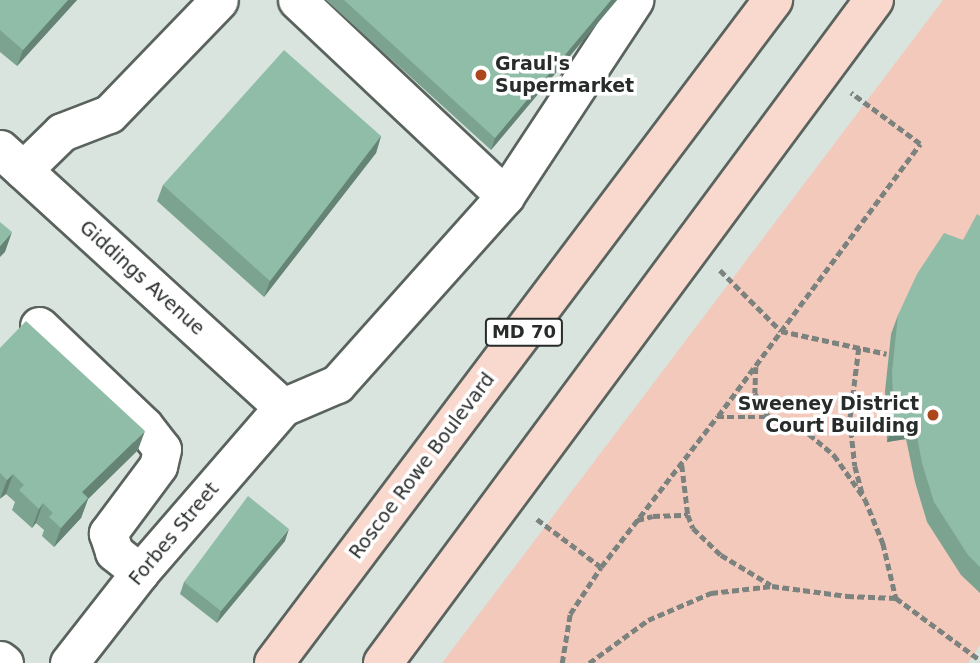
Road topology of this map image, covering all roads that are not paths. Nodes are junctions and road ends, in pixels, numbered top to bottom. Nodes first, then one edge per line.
1 (219, 0) edge
2 (297, 0) edge
3 (634, 0) edge
4 (773, 0) edge
5 (874, 0) edge
6 (11, 159) edge
7 (505, 196) junction
8 (38, 326) dead end
9 (283, 407) junction
10 (140, 572) junction
11 (69, 663) edge
12 (274, 663) edge
13 (383, 663) edge

1 - 6 street
2 - 7 street
3 - 7 street
4 - 12 main road, Roscoe Rowe Boulevard / MD 70
5 - 13 main road
6 - 9 street, Giddings Avenue
7 - 9 street
8 - 10 street
9 - 10 street, Forbes Street
10 - 11 street, Forbes Street

